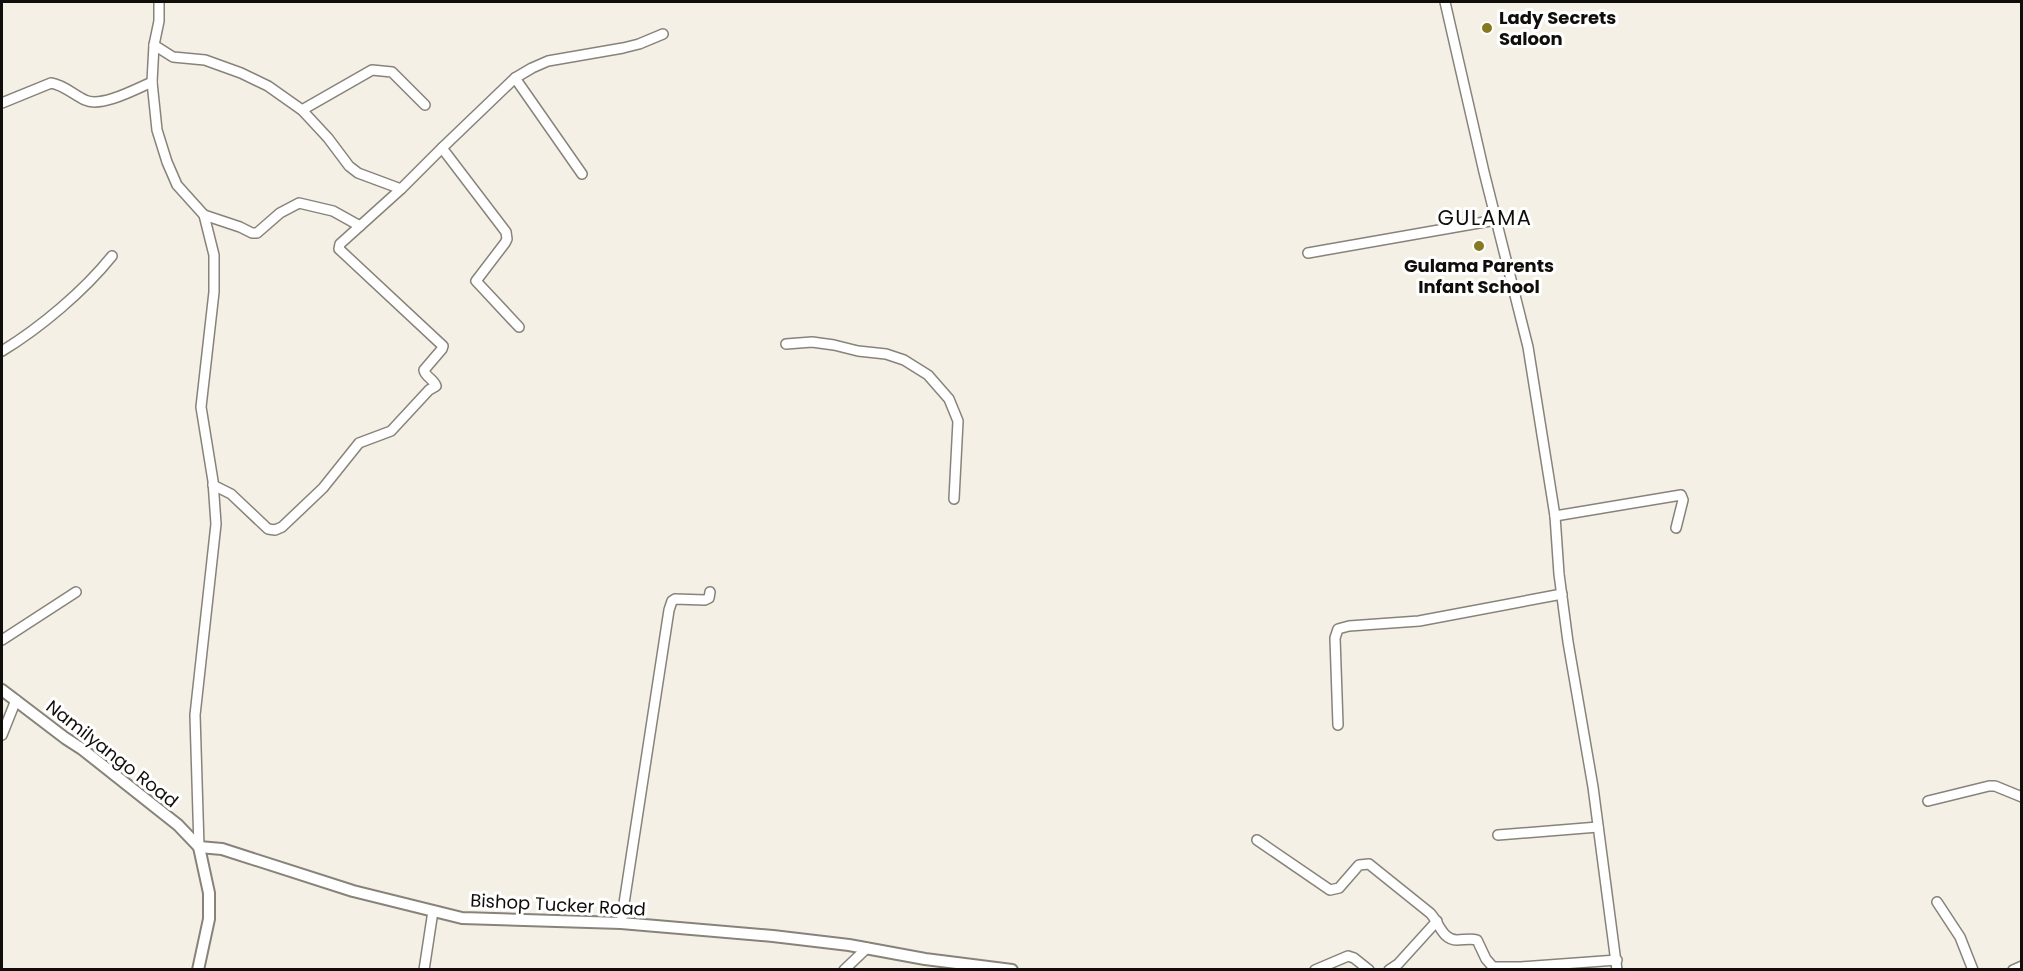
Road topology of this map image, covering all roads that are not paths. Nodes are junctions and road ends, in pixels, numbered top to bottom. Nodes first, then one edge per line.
1 (159, 2) edge
2 (1445, 2) edge
3 (663, 34) dead end
4 (154, 45) junction
5 (515, 78) junction
6 (152, 82) junction
7 (2, 103) edge
8 (425, 105) dead end
9 (302, 110) junction
10 (442, 148) junction
11 (582, 174) dead end
12 (401, 189) junction
13 (204, 215) junction
14 (1496, 220) junction
15 (360, 226) junction
16 (1308, 253) dead end
17 (112, 256) dead end
18 (519, 327) dead end
19 (786, 344) dead end
20 (2, 351) edge
21 (213, 485) junction
22 (954, 499) dead end
23 (1555, 516) junction
24 (1676, 528) dead end
25 (76, 592) dead end
26 (710, 592) dead end
27 (1562, 594) junction
28 (2, 639) edge
29 (2, 690) edge
30 (16, 700) junction
31 (1338, 725) dead end
32 (2, 735) edge
33 (2022, 798) edge
34 (1928, 801) dead end
35 (1598, 827) junction
36 (1498, 836) dead end
37 (1257, 840) dead end
38 (199, 847) junction
39 (1936, 902) dead end
40 (433, 911) junction
41 (1437, 921) junction
42 (621, 923) junction
43 (867, 948) junction
44 (1617, 964) edge
45 (2022, 966) edge
46 (198, 969) edge
47 (424, 969) edge
48 (844, 969) edge
49 (1012, 969) edge
50 (1315, 969) edge
51 (1369, 969) edge
52 (1389, 969) edge
53 (1973, 969) edge
54 (2013, 969) edge

1 - 4 street
2 - 14 street
3 - 5 street
4 - 6 street
4 - 9 street
5 - 10 street
5 - 11 street
6 - 7 street
6 - 13 street
8 - 9 street
9 - 12 street
10 - 12 street
10 - 18 street
12 - 15 street
13 - 15 street
13 - 21 street
14 - 16 street
14 - 23 street
15 - 21 street
17 - 20 street
19 - 22 street
21 - 38 street
23 - 24 street
23 - 27 street
25 - 28 street
26 - 42 street
27 - 31 street
27 - 35 street
29 - 30 main road, Namilyango Road
30 - 32 street
30 - 38 main road, Namilyango Road
33 - 34 street
35 - 36 street
35 - 44 street
37 - 41 street
38 - 40 main road, Bishop Tucker Road
38 - 46 main road
39 - 53 street
40 - 42 main road, Bishop Tucker Road
40 - 47 street
41 - 44 street
41 - 52 street
42 - 43 main road, Bishop Tucker Road
43 - 48 street
43 - 49 main road, Bishop Tucker Road
45 - 54 street
50 - 51 street

